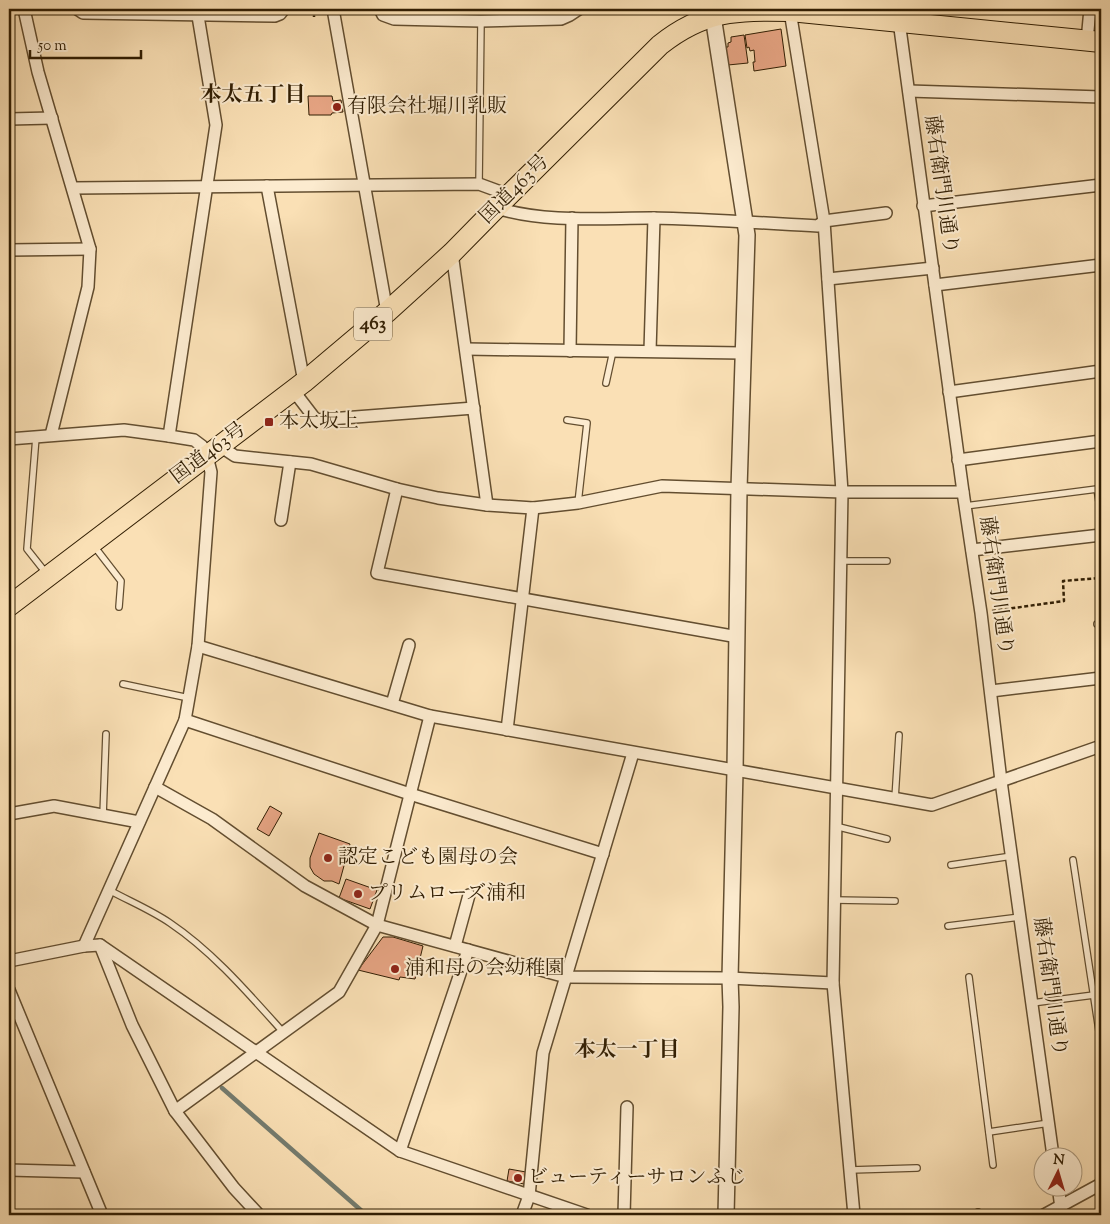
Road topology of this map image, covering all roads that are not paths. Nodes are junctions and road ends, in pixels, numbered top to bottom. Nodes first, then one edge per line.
1 (24, 9) edge
2 (77, 9) edge
3 (284, 9) edge
4 (333, 9) edge
5 (380, 9) edge
6 (579, 9) edge
7 (1090, 9) edge
8 (713, 11) edge
9 (790, 11) junction
10 (899, 15) edge
11 (198, 16) junction
12 (481, 21) junction
13 (1094, 42) edge
14 (909, 92) junction
15 (1101, 97) edge
16 (52, 118) junction
17 (9, 119) edge
18 (478, 184) junction
19 (366, 185) junction
20 (1101, 185) edge
21 (268, 186) junction
22 (206, 187) junction
23 (73, 188) junction
24 (503, 201) junction
25 (923, 206) junction
26 (886, 213) dead end
27 (572, 218) junction
28 (654, 218) junction
29 (824, 221) junction
30 (746, 223) junction
31 (90, 249) junction
32 (9, 250) edge
33 (452, 253) junction
34 (1101, 265) edge
35 (933, 268) junction
36 (828, 279) junction
37 (935, 285) junction
38 (387, 312) junction
39 (466, 349) junction
40 (570, 350) junction
41 (613, 351) junction
42 (650, 351) junction
43 (742, 353) junction
44 (1101, 371) edge
45 (606, 383) dead end
46 (298, 386) junction
47 (949, 392) junction
48 (474, 408) junction
49 (567, 420) dead end
50 (51, 435) junction
51 (36, 436) junction
52 (169, 436) junction
53 (9, 439) edge
54 (1101, 441) edge
55 (214, 451) junction
56 (958, 460) junction
57 (290, 462) junction
58 (397, 489) junction
59 (739, 489) junction
60 (842, 492) junction
61 (963, 492) junction
62 (578, 502) junction
63 (487, 505) junction
64 (965, 506) junction
65 (533, 508) junction
66 (1101, 514) edge
67 (281, 520) dead end
68 (1101, 535) edge
69 (92, 543) junction
70 (972, 550) junction
71 (841, 561) junction
72 (887, 561) dead end
73 (48, 576) junction
74 (522, 600) junction
75 (9, 606) edge
76 (119, 608) dead end
77 (738, 637) junction
78 (409, 645) dead end
79 (198, 646) junction
80 (1101, 678) edge
81 (123, 684) dead end
82 (991, 691) junction
83 (189, 698) junction
84 (392, 704) junction
85 (430, 716) junction
86 (184, 720) junction
87 (507, 730) junction
88 (106, 734) dead end
89 (899, 735) dead end
90 (1101, 746) edge
91 (633, 753) junction
92 (735, 771) junction
93 (1002, 781) junction
94 (155, 787) junction
95 (836, 788) junction
96 (410, 794) junction
97 (895, 798) junction
98 (9, 814) edge
99 (103, 816) junction
100 (139, 822) junction
101 (835, 826) junction
102 (887, 839) dead end
103 (603, 854) junction
104 (1012, 856) junction
105 (1073, 860) dead end
106 (951, 865) dead end
107 (109, 890) junction
108 (469, 896) dead end
109 (834, 900) junction
110 (895, 901) dead end
111 (1020, 917) junction
112 (377, 925) junction
113 (948, 926) dead end
114 (100, 945) junction
115 (84, 946) junction
116 (455, 946) junction
117 (468, 950) junction
118 (9, 961) edge
119 (566, 977) junction
120 (969, 977) dead end
121 (730, 978) junction
122 (833, 983) junction
123 (9, 990) edge
124 (1094, 995) junction
125 (1032, 1003) junction
126 (1099, 1031) dead end
127 (283, 1032) junction
128 (255, 1052) junction
129 (627, 1107) dead end
130 (175, 1111) junction
131 (1049, 1123) junction
132 (989, 1132) junction
133 (1052, 1146) edge
134 (400, 1151) junction
135 (993, 1165) dead end
136 (916, 1168) dead end
137 (9, 1170) edge
138 (850, 1170) junction
139 (84, 1172) junction
140 (1101, 1184) edge
141 (529, 1196) junction
142 (1059, 1196) edge
143 (1061, 1211) edge
144 (99, 1214) edge
145 (259, 1215) edge
146 (522, 1215) edge
147 (587, 1215) edge
148 (624, 1215) edge
149 (726, 1215) edge
150 (854, 1215) edge
151 (1044, 1215) edge

1 - 16 street
2 - 11 street
3 - 11 street
4 - 19 street
5 - 12 street
6 - 12 street
7 - 13 street
8 - 9 highway, 国道463号 / 463
8 - 24 highway, 国道463号 / 463
8 - 30 street
9 - 10 highway, 国道463号 / 463
9 - 29 street
10 - 13 highway, 国道463号 / 463
10 - 14 street, 藤右衛門川通り
11 - 22 street
12 - 18 lane
14 - 15 street
14 - 25 street, 藤右衛門川通り
16 - 17 street
16 - 23 street
18 - 19 street
18 - 24 street
19 - 21 street
19 - 38 street
20 - 25 street
21 - 22 street
21 - 46 street
22 - 23 street
22 - 52 street
23 - 31 street
24 - 27 street
24 - 33 highway, 国道463号 / 463
25 - 35 street, 藤右衛門川通り
26 - 29 street
27 - 28 street
27 - 40 street
28 - 30 street
28 - 42 street
29 - 30 street
29 - 36 street
30 - 43 street
31 - 32 street
31 - 50 street
33 - 38 highway, 国道463号 / 463
33 - 39 street
34 - 37 street
35 - 36 street
35 - 37 street, 藤右衛門川通り
36 - 60 street
37 - 47 street, 藤右衛門川通り
38 - 46 highway, 国道463号 / 463
39 - 40 street
39 - 48 street
40 - 41 street
41 - 42 street
41 - 45 lane
42 - 43 street
43 - 59 street
44 - 47 street
46 - 48 street
46 - 55 highway, 国道463号 / 463
47 - 56 street, 藤右衛門川通り
48 - 63 street
49 - 62 lane
50 - 51 street
50 - 52 street
51 - 53 street
51 - 73 lane
52 - 55 street
54 - 56 street
55 - 57 street
55 - 69 highway, 国道463号 / 463
55 - 79 street
56 - 61 street, 藤右衛門川通り
57 - 58 street
57 - 67 street
58 - 63 street
58 - 74 street
59 - 60 street
59 - 62 street
59 - 77 street
60 - 61 street
60 - 71 street
61 - 64 street, 藤右衛門川通り
62 - 65 street
63 - 65 street
64 - 66 lane
64 - 70 street, 藤右衛門川通り
65 - 74 street
68 - 70 street
69 - 73 highway, 国道463号 / 463
69 - 76 lane
70 - 82 street, 藤右衛門川通り
71 - 72 lane
71 - 95 street
73 - 75 highway, 国道463号 / 463
74 - 77 street
74 - 87 street
77 - 92 street
78 - 84 street
79 - 83 street
79 - 84 street
80 - 82 street
81 - 83 lane
82 - 93 street, 藤右衛門川通り
83 - 86 street
84 - 85 street
85 - 87 street
85 - 96 street
86 - 94 street
86 - 96 street
87 - 91 street
88 - 99 lane
89 - 97 lane
90 - 93 street
91 - 92 street
91 - 103 street
92 - 95 street
92 - 121 street
93 - 97 street
93 - 104 street, 藤右衛門川通り
94 - 100 street
94 - 112 street
95 - 97 street
95 - 101 street
96 - 103 street
96 - 112 street
98 - 99 street
99 - 100 street
100 - 107 street
101 - 102 lane
101 - 109 street
103 - 119 street
104 - 106 lane
104 - 111 street, 藤右衛門川通り
105 - 124 lane
107 - 115 street
107 - 127 lane
108 - 116 street
109 - 110 lane
109 - 122 street
111 - 113 lane
111 - 125 street, 藤右衛門川通り
112 - 116 street
112 - 127 street
114 - 115 street
114 - 128 street
114 - 130 street
115 - 118 street
116 - 117 street
117 - 119 street
117 - 134 street
119 - 121 street
119 - 141 street
120 - 132 lane
121 - 122 street
121 - 149 street
122 - 138 street
123 - 139 street
124 - 125 lane
124 - 126 lane
125 - 131 street, 藤右衛門川通り
127 - 128 street
128 - 130 street
128 - 134 street
129 - 148 street
130 - 145 street
131 - 132 lane
131 - 133 street, 藤右衛門川通り
132 - 135 lane
134 - 141 street
136 - 138 lane
137 - 139 street
138 - 150 street
139 - 144 street
140 - 143 street
141 - 146 street
141 - 147 street
142 - 143 street
143 - 151 street

